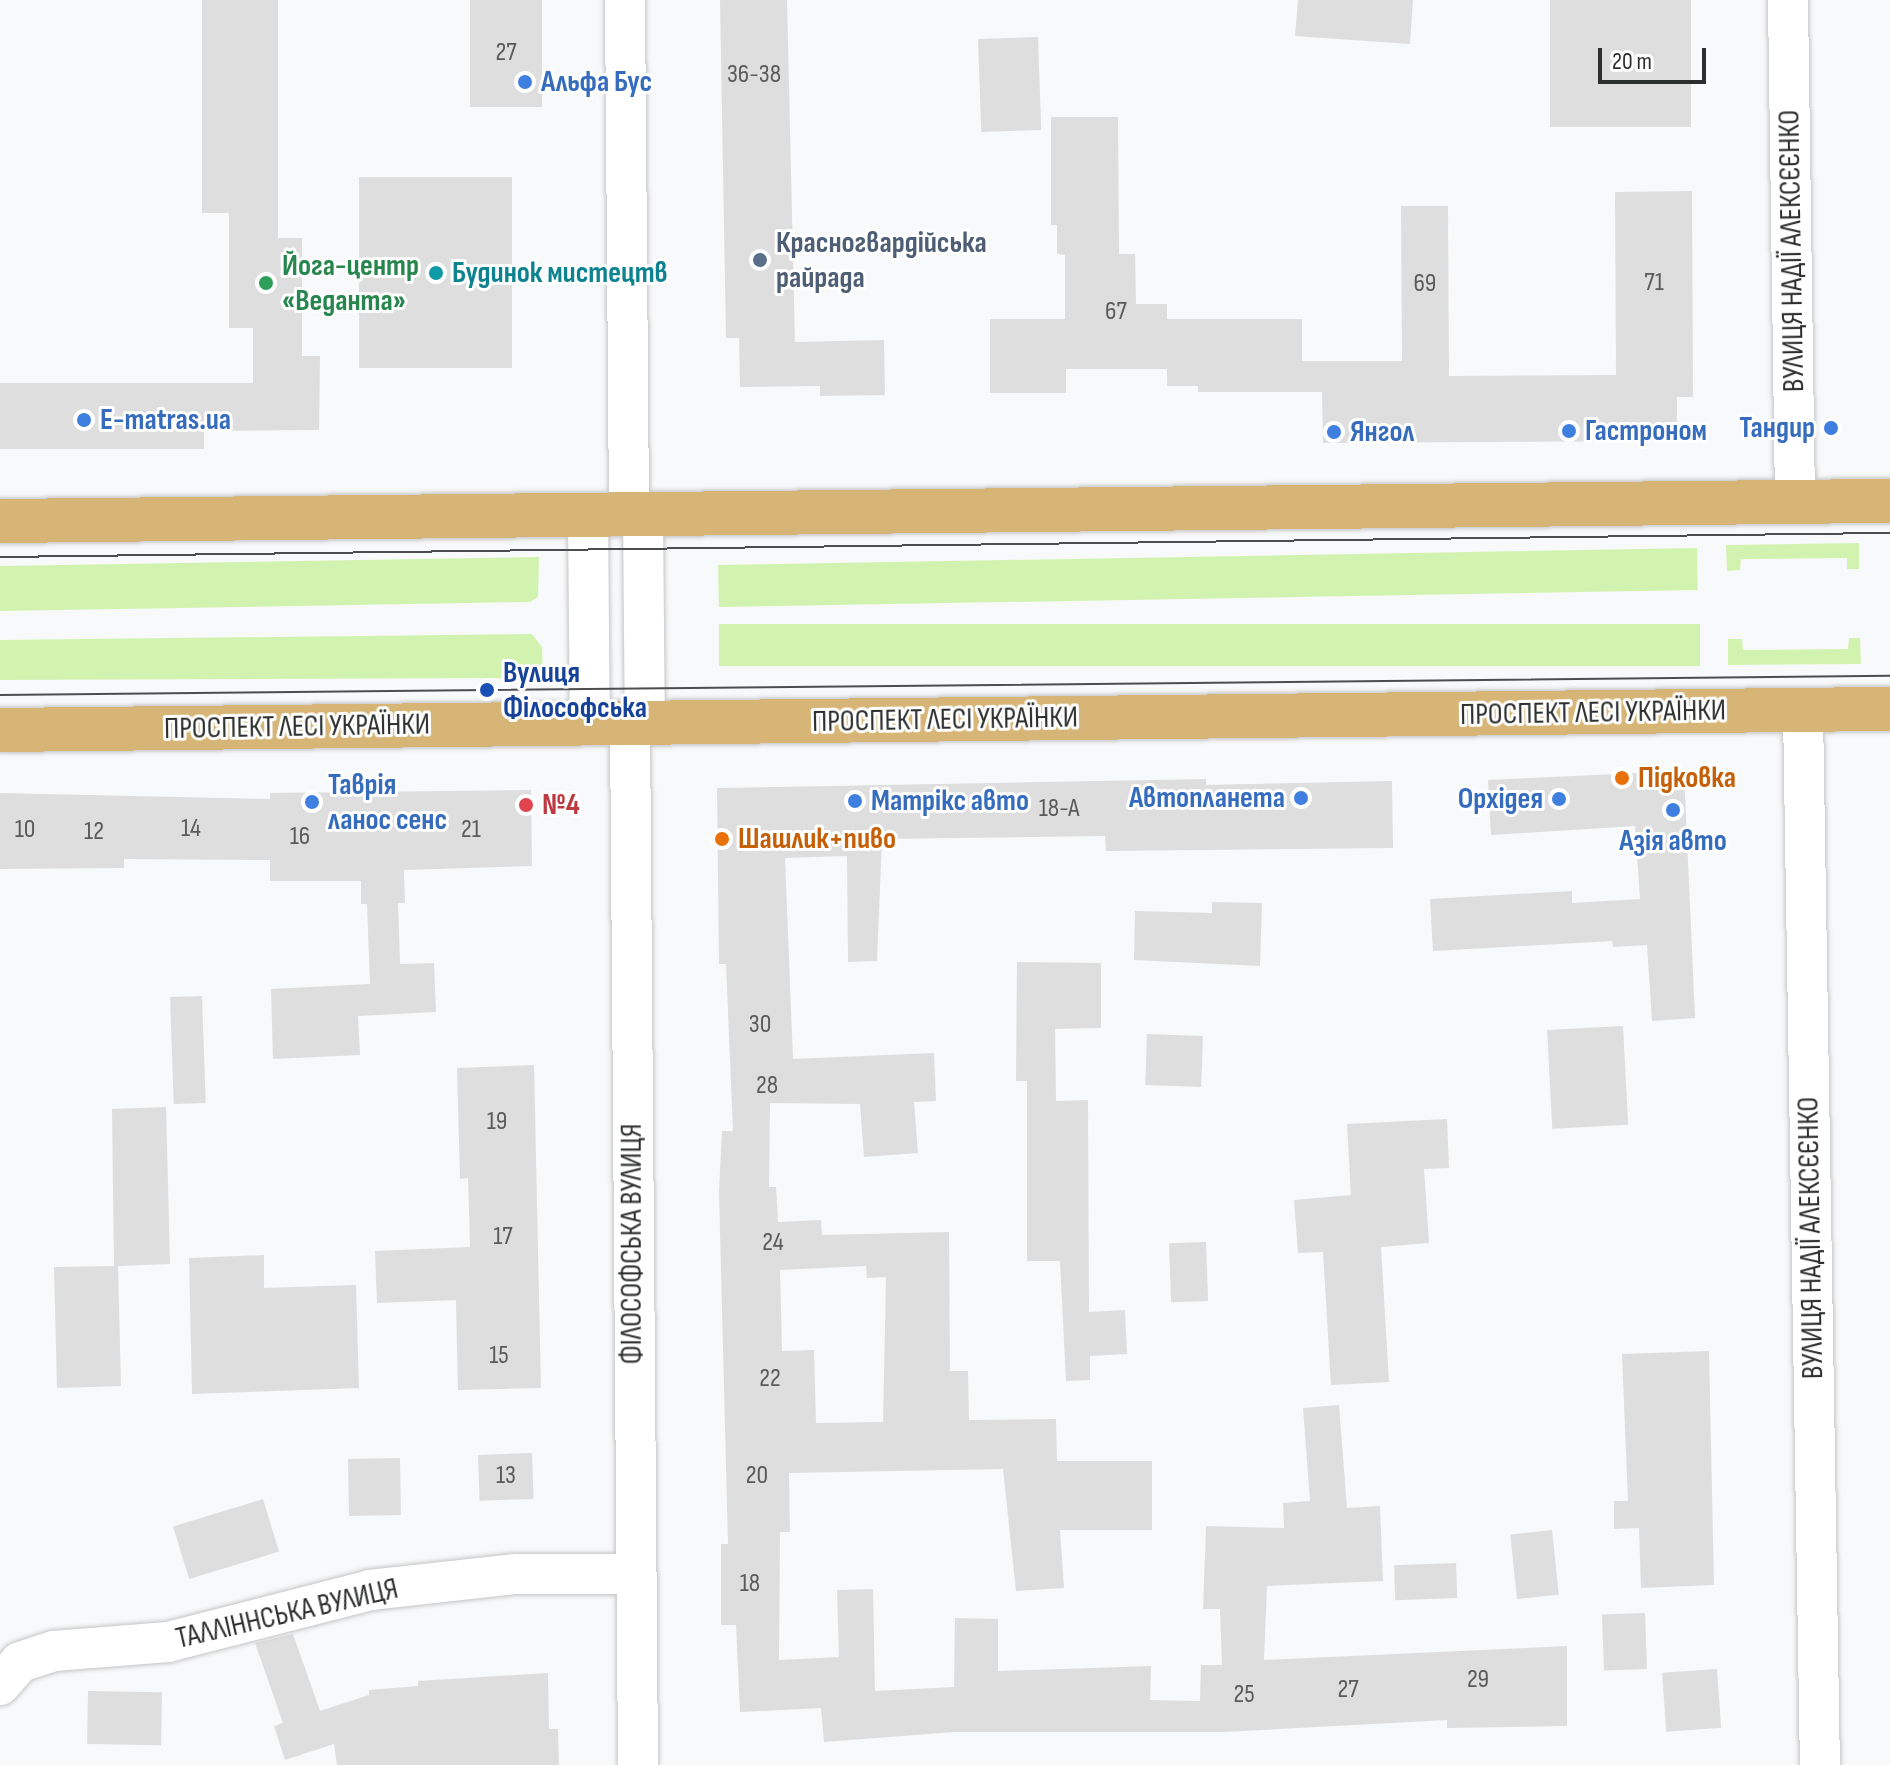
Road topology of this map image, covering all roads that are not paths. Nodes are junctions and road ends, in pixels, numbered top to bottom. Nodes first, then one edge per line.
1 (625, 0) edge
2 (1788, 0) edge
3 (1795, 501) junction
4 (1890, 501) edge
5 (620, 514) junction
6 (0, 521) edge
7 (1890, 709) edge
8 (1803, 711) junction
9 (622, 723) junction
10 (0, 730) edge
11 (634, 1574) junction
12 (0, 1685) edge
13 (638, 1765) edge
14 (1820, 1765) edge

1 - 5 street, ФІЛОСОФСЬКА ВУЛИЦЯ
2 - 3 street, ВУЛИЦЯ НАДІЇ АЛЕКСЄЄНКО
3 - 4 main road
3 - 5 main road
5 - 6 main road
5 - 9 street, ФІЛОСОФСЬКА ВУЛИЦЯ
5 - 9 street, ФІЛОСОФСЬКА ВУЛИЦЯ
7 - 8 main road, ПРОСПЕКТ ЛЕСІ УКРАЇНКИ
8 - 9 main road, ПРОСПЕКТ ЛЕСІ УКРАЇНКИ
8 - 14 street, ВУЛИЦЯ НАДІЇ АЛЕКСЄЄНКО
9 - 10 main road, ПРОСПЕКТ ЛЕСІ УКРАЇНКИ
9 - 11 street, ФІЛОСОФСЬКА ВУЛИЦЯ
11 - 12 street, ТАЛЛІННСЬКА ВУЛИЦЯ
11 - 13 street, ФІЛОСОФСЬКА ВУЛИЦЯ

